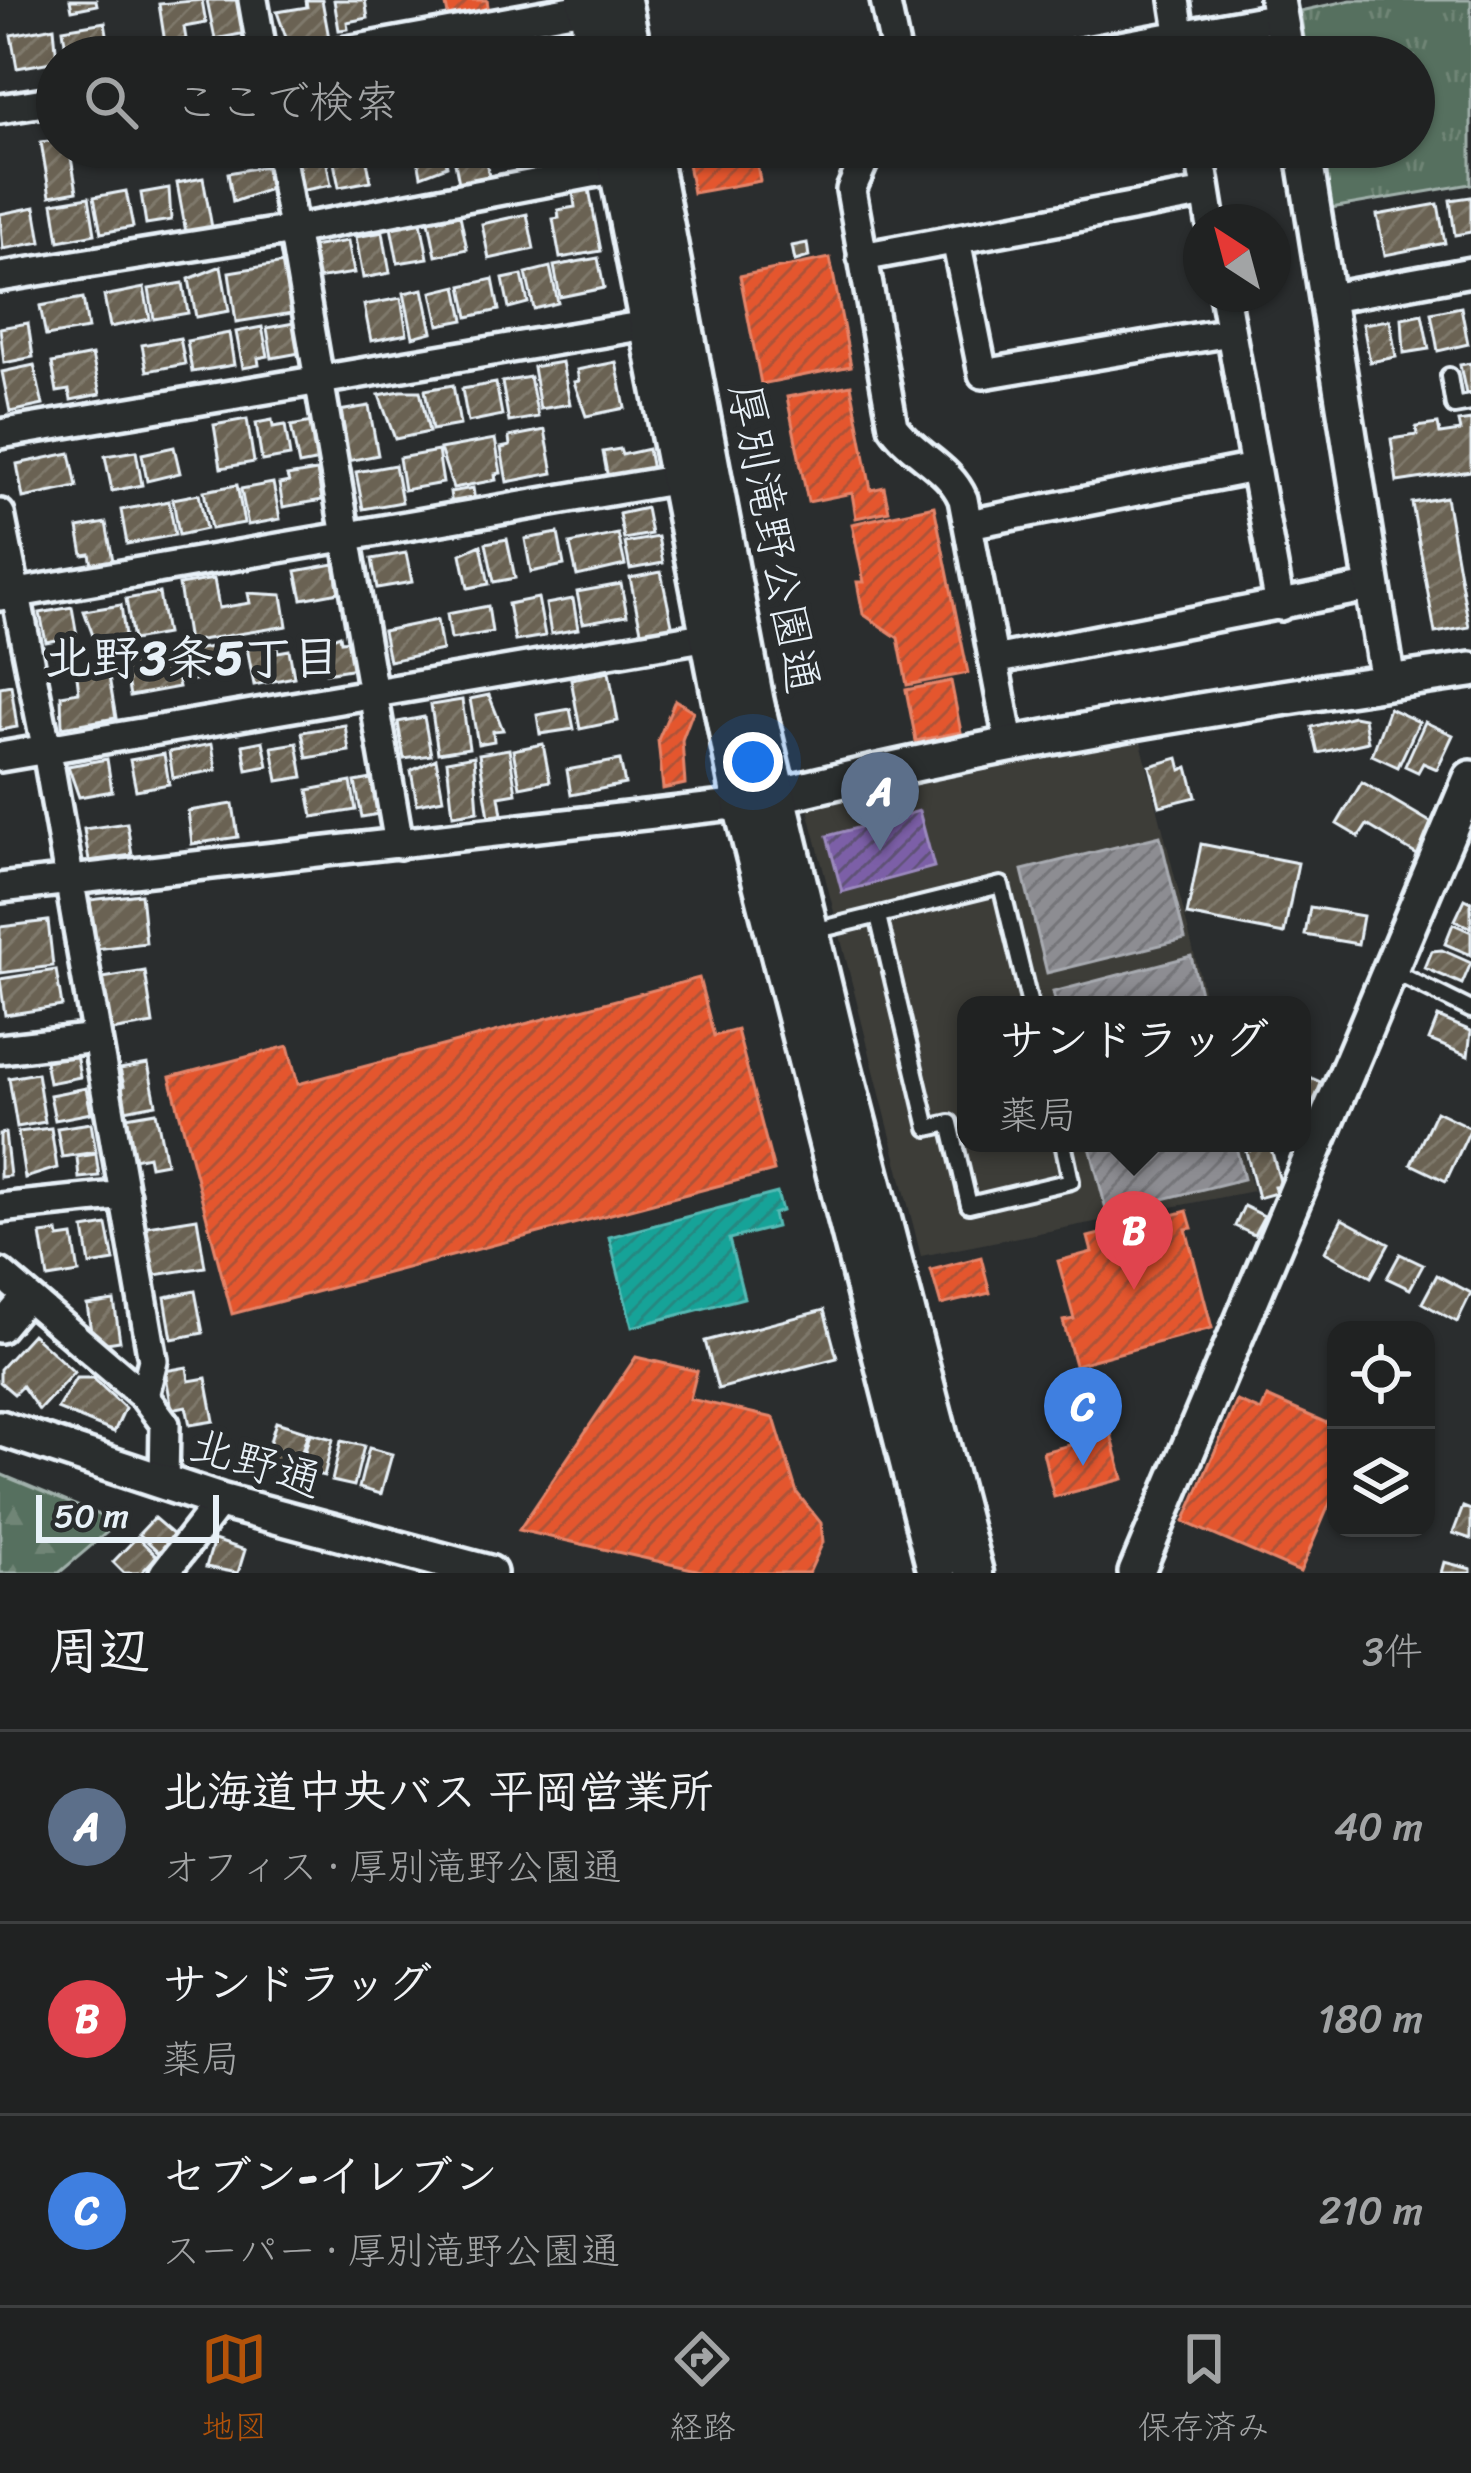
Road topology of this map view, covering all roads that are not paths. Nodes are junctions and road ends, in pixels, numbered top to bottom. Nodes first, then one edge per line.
1 (253, 0) edge
2 (885, 0) edge
3 (1175, 0) edge
4 (605, 2) edge
5 (1278, 9) edge
6 (259, 36) edge
7 (425, 36) edge
8 (600, 36) edge
9 (622, 36) edge
10 (893, 36) edge
11 (1181, 36) edge
12 (1209, 36) edge
13 (36, 103) edge
14 (0, 109) edge
15 (283, 168) edge
16 (571, 168) edge
17 (619, 168) edge
18 (652, 168) edge
19 (860, 168) edge
20 (1202, 168) edge
21 (1307, 168) edge
22 (1206, 193) junction
23 (1208, 204) edge
24 (293, 230) junction
25 (956, 240) junction
26 (862, 257) junction
27 (1471, 272) edge
28 (0, 277) edge
29 (1330, 298) junction
30 (1226, 312) edge
31 (666, 322) junction
32 (1230, 332) junction
33 (1449, 376) dead end
34 (319, 385) junction
35 (1471, 404) edge
36 (0, 434) edge
37 (1254, 468) junction
38 (679, 479) junction
39 (0, 514) edge
40 (969, 524) junction
41 (347, 537) junction
42 (1375, 586) junction
43 (6, 595) edge
44 (1280, 606) junction
45 (709, 637) junction
46 (994, 660) junction
47 (1471, 670) edge
48 (1388, 682) junction
49 (374, 694) junction
50 (1010, 747) junction
51 (47, 752) junction
52 (0, 757) edge
53 (1470, 785) edge
54 (760, 800) junction
55 (399, 844) junction
56 (69, 880) junction
57 (0, 888) edge
58 (878, 916) junction
59 (794, 937) junction
60 (1390, 970) junction
61 (1028, 996) edge
62 (1471, 1010) edge
63 (96, 1037) junction
64 (0, 1049) edge
65 (957, 1152) edge
66 (957, 1152) edge
67 (1065, 1152) edge
68 (125, 1196) junction
69 (0, 1208) edge
70 (0, 1273) edge
71 (27, 1296) junction
72 (0, 1328) edge
73 (144, 1396) junction
74 (0, 1428) edge
75 (164, 1482) junction
76 (220, 1502) junction
77 (411, 1564) edge
78 (164, 1573) edge
79 (489, 1573) edge
80 (937, 1573) edge
81 (974, 1573) edge
82 (1136, 1573) edge

1 - 6 street
2 - 10 street
3 - 11 street
4 - 7 street
4 - 8 main road
4 - 9 main road
5 - 12 street
13 - 14 street
15 - 24 street
16 - 24 street
17 - 31 main road, 厚別滝野公園通
18 - 31 main road, 厚別滝野公園通
19 - 26 street
20 - 22 street
21 - 29 street
22 - 23 street
22 - 25 street
24 - 28 street
24 - 34 street
25 - 26 street
25 - 32 street
26 - 40 street
27 - 29 street
29 - 42 street
30 - 32 street
31 - 34 street
31 - 38 main road, 厚別滝野公園通
31 - 54 main road, 厚別滝野公園通
32 - 37 street
33 - 35 lane
34 - 36 street
34 - 41 street
37 - 40 street
37 - 44 street
38 - 41 street
38 - 45 main road, 厚別滝野公園通
39 - 43 street
40 - 46 street
41 - 43 street
41 - 49 street
42 - 44 street
42 - 48 street
43 - 51 street
44 - 46 street
45 - 49 street
45 - 54 main road, 厚別滝野公園通
46 - 50 street
47 - 48 street
48 - 50 street
49 - 51 street
49 - 55 street
50 - 54 street
51 - 52 street
51 - 56 street
53 - 60 street
54 - 55 street
54 - 59 main road, 厚別滝野公園通
55 - 56 street
56 - 57 street
56 - 63 street
58 - 59 lane
58 - 61 lane
58 - 66 lane
59 - 80 main road, 厚別滝野公園通
59 - 81 main road, 厚別滝野公園通
60 - 62 lane
60 - 82 street
63 - 64 street
63 - 68 street
65 - 67 lane
68 - 69 street
68 - 73 street
70 - 71 street
71 - 72 street
71 - 73 street
73 - 75 street
74 - 75 street, 北野通
75 - 76 street, 北野通
76 - 77 street, 北野通
76 - 78 street
77 - 79 street, 北野通

